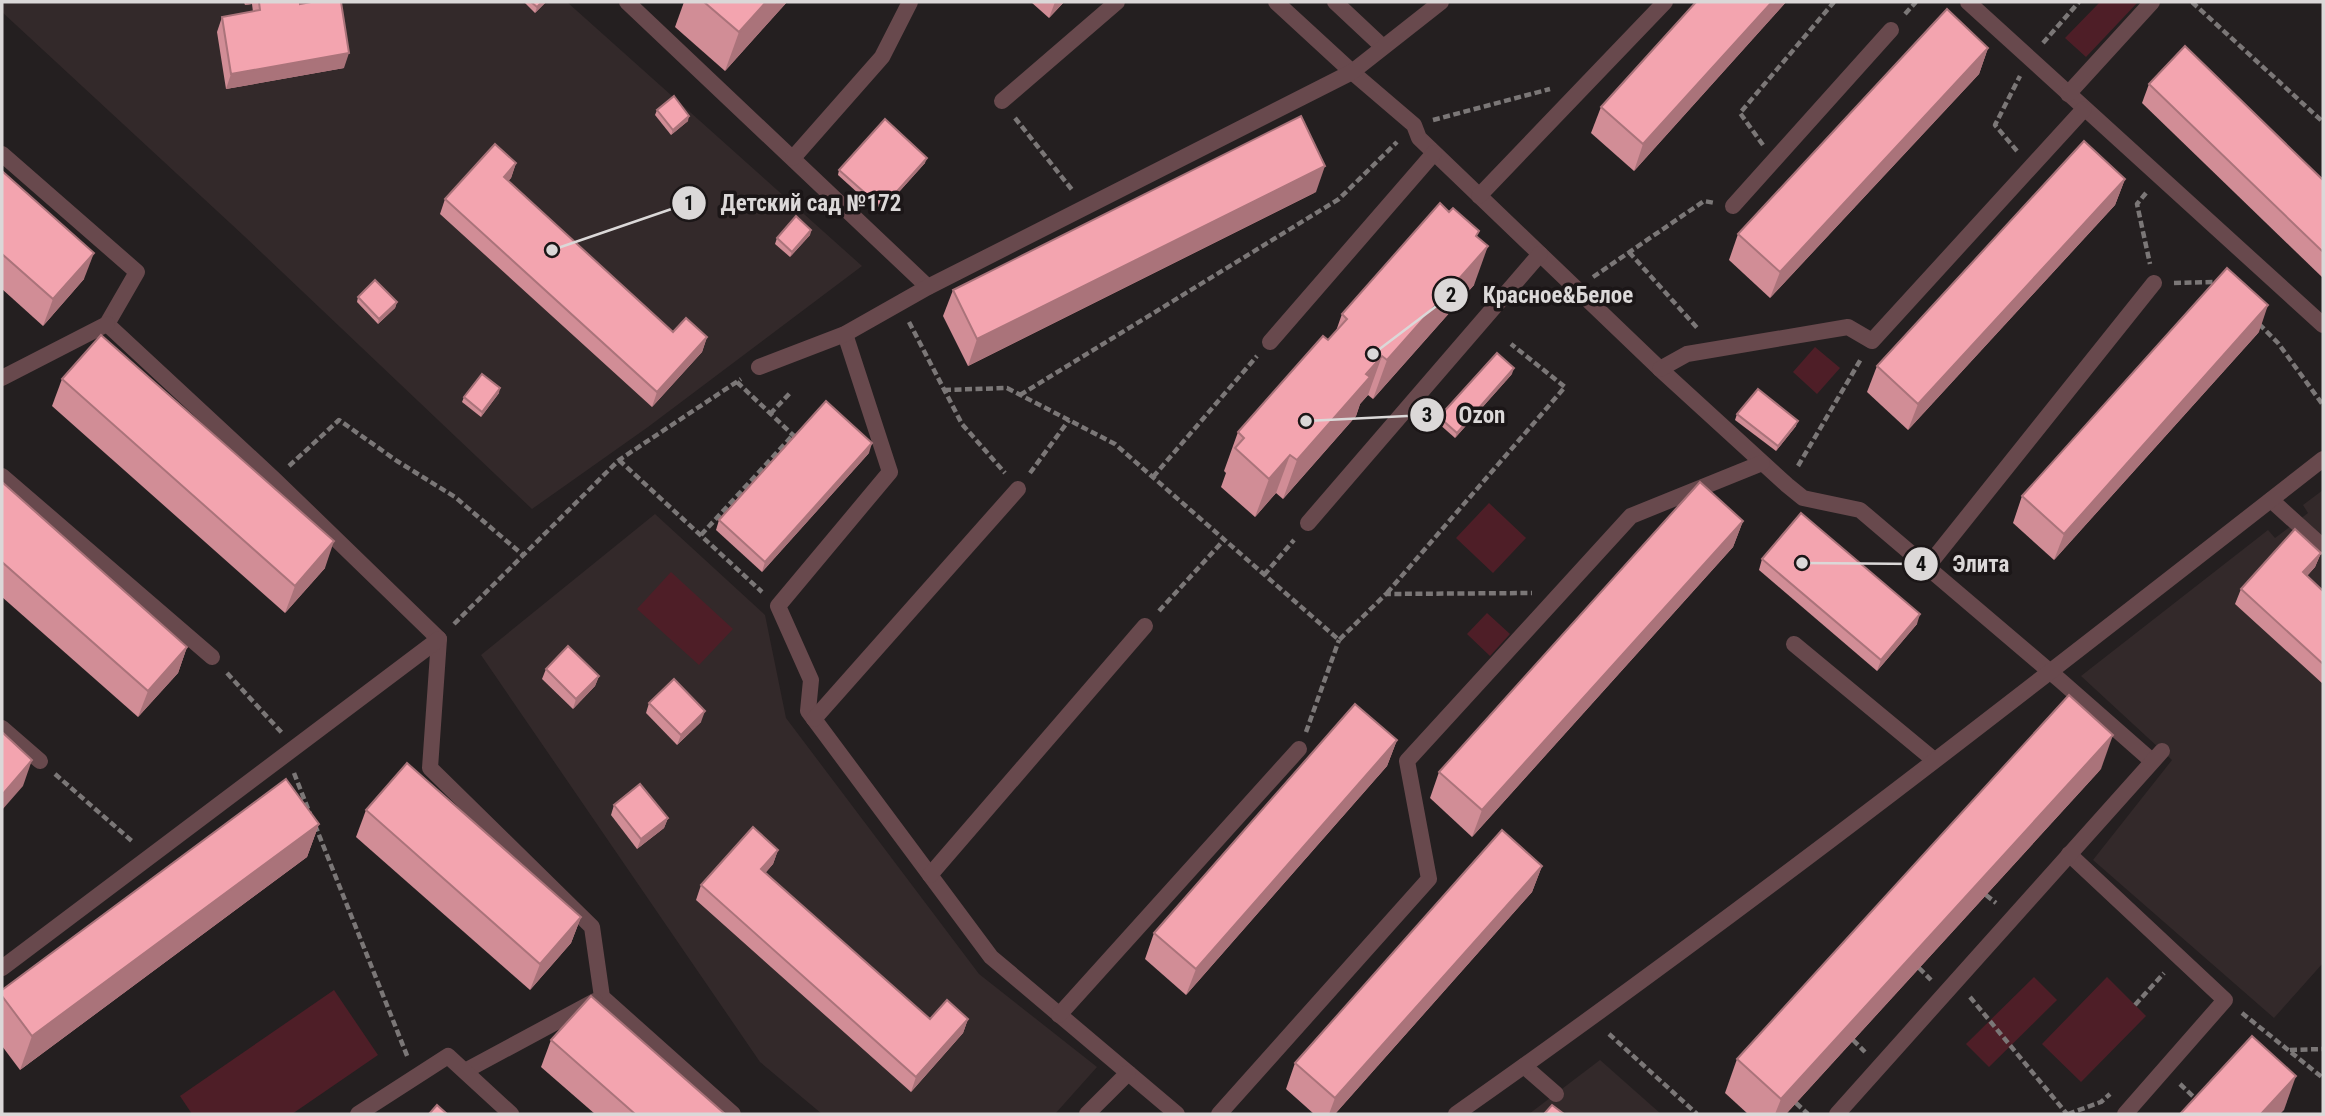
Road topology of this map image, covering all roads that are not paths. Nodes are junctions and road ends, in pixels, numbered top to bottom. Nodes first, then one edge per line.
1 (627, 2) edge
2 (909, 2) edge
3 (1117, 2) edge
4 (1276, 2) edge
5 (1335, 2) edge
6 (1441, 2) edge
7 (1665, 2) edge
8 (1968, 2) edge
9 (2152, 2) edge
10 (1891, 30) dead end
11 (1383, 47) junction
12 (1352, 72) junction
13 (2068, 94) junction
14 (1002, 101) road end
15 (2084, 109) junction
16 (1434, 153) junction
17 (2, 154) edge
18 (793, 158) junction
19 (1479, 195) junction
20 (1732, 206) road end
21 (1540, 254) junction
22 (2154, 283) road end
23 (928, 287) junction
24 (107, 324) junction
25 (2323, 325) edge
26 (845, 334) junction
27 (1270, 342) road end
28 (759, 367) road end
29 (1660, 369) junction
30 (2, 378) edge
31 (2323, 459) edge
32 (1762, 463) junction
33 (2, 476) edge
34 (1018, 489) road end
35 (2271, 500) junction
36 (1308, 523) road end
37 (2323, 547) edge
38 (1927, 567) junction
39 (1145, 626) road end
40 (439, 639) junction
41 (1794, 644) dead end
42 (212, 657) road end
43 (2050, 671) junction
44 (814, 719) junction
45 (2, 728) edge
46 (1299, 749) road end
47 (1934, 760) junction
48 (40, 761) road end
49 (2069, 855) junction
50 (929, 875) junction
51 (2, 968) edge
52 (602, 997) junction
53 (1059, 1015) junction
54 (1524, 1066) junction
55 (465, 1071) junction
56 (1128, 1073) junction
57 (1556, 1094) dead end
58 (358, 1114) edge
59 (511, 1114) edge
60 (733, 1114) edge
61 (1087, 1114) edge
62 (1177, 1114) edge
63 (1219, 1114) edge
64 (1456, 1114) edge
65 (1837, 1114) edge
66 (2124, 1114) edge

1 - 18 lane
2 - 18 lane
3 - 14 lane
4 - 12 lane
5 - 11 lane
6 - 11 lane
7 - 19 lane
8 - 13 lane
9 - 13 lane
10 - 20 lane
11 - 12 lane
12 - 16 lane
12 - 23 lane
13 - 15 lane
15 - 25 lane
15 - 29 lane
16 - 19 lane
16 - 27 lane
17 - 24 lane
18 - 23 lane
19 - 21 lane
21 - 29 lane
21 - 36 lane
22 - 38 lane
23 - 26 lane
24 - 30 lane
24 - 40 lane
26 - 28 lane
26 - 44 lane
29 - 32 lane
31 - 35 lane
32 - 38 lane
32 - 63 lane
33 - 42 lane
34 - 44 lane
35 - 37 lane
35 - 43 lane
38 - 43 lane
39 - 50 lane
40 - 51 lane
40 - 52 lane
41 - 47 lane
43 - 47 lane
43 - 49 lane
44 - 50 lane
45 - 48 lane
46 - 53 lane
47 - 54 lane
49 - 65 lane
49 - 66 lane
50 - 53 lane
52 - 55 lane
52 - 60 lane
53 - 56 lane
54 - 57 lane
54 - 64 lane
55 - 58 lane
55 - 59 lane
56 - 61 lane
56 - 62 lane

